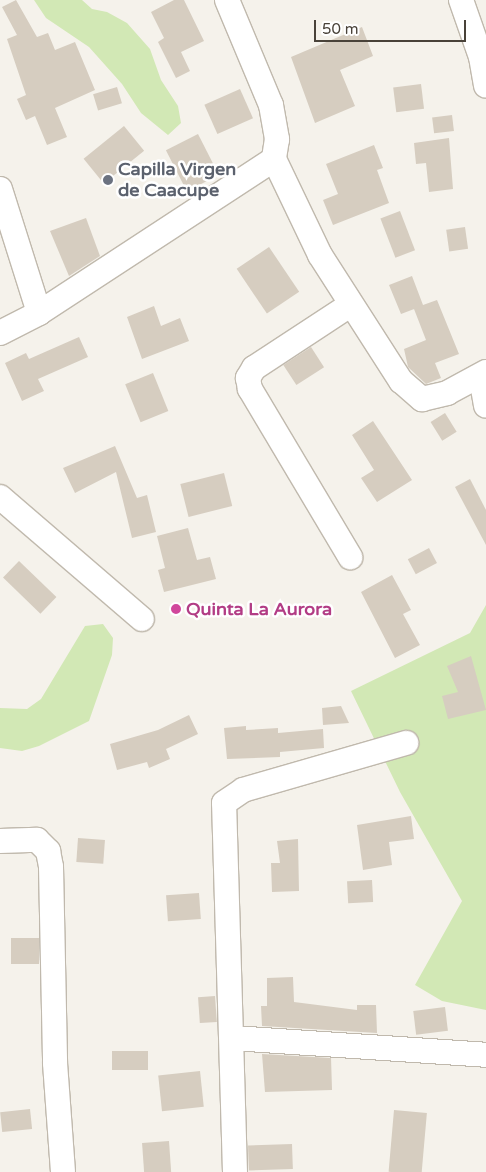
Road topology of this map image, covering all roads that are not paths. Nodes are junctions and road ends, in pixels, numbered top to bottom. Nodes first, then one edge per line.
1 (227, 0) edge
2 (461, 0) edge
3 (486, 86) edge
4 (274, 159) junction
5 (0, 189) edge
6 (350, 306) junction
7 (39, 313) junction
8 (0, 333) edge
9 (484, 375) edge
10 (486, 406) edge
11 (0, 497) edge
12 (350, 557) dead end
13 (142, 619) dead end
14 (406, 743) dead end
15 (0, 842) edge
16 (233, 1038) junction
17 (486, 1055) edge
18 (63, 1172) edge
19 (235, 1172) edge

1 - 4 street
2 - 3 street
4 - 6 street
4 - 7 street
5 - 7 street
6 - 9 street
6 - 12 street
7 - 8 street
9 - 10 street
11 - 13 street
14 - 16 street
15 - 18 street
16 - 17 street
16 - 19 street

